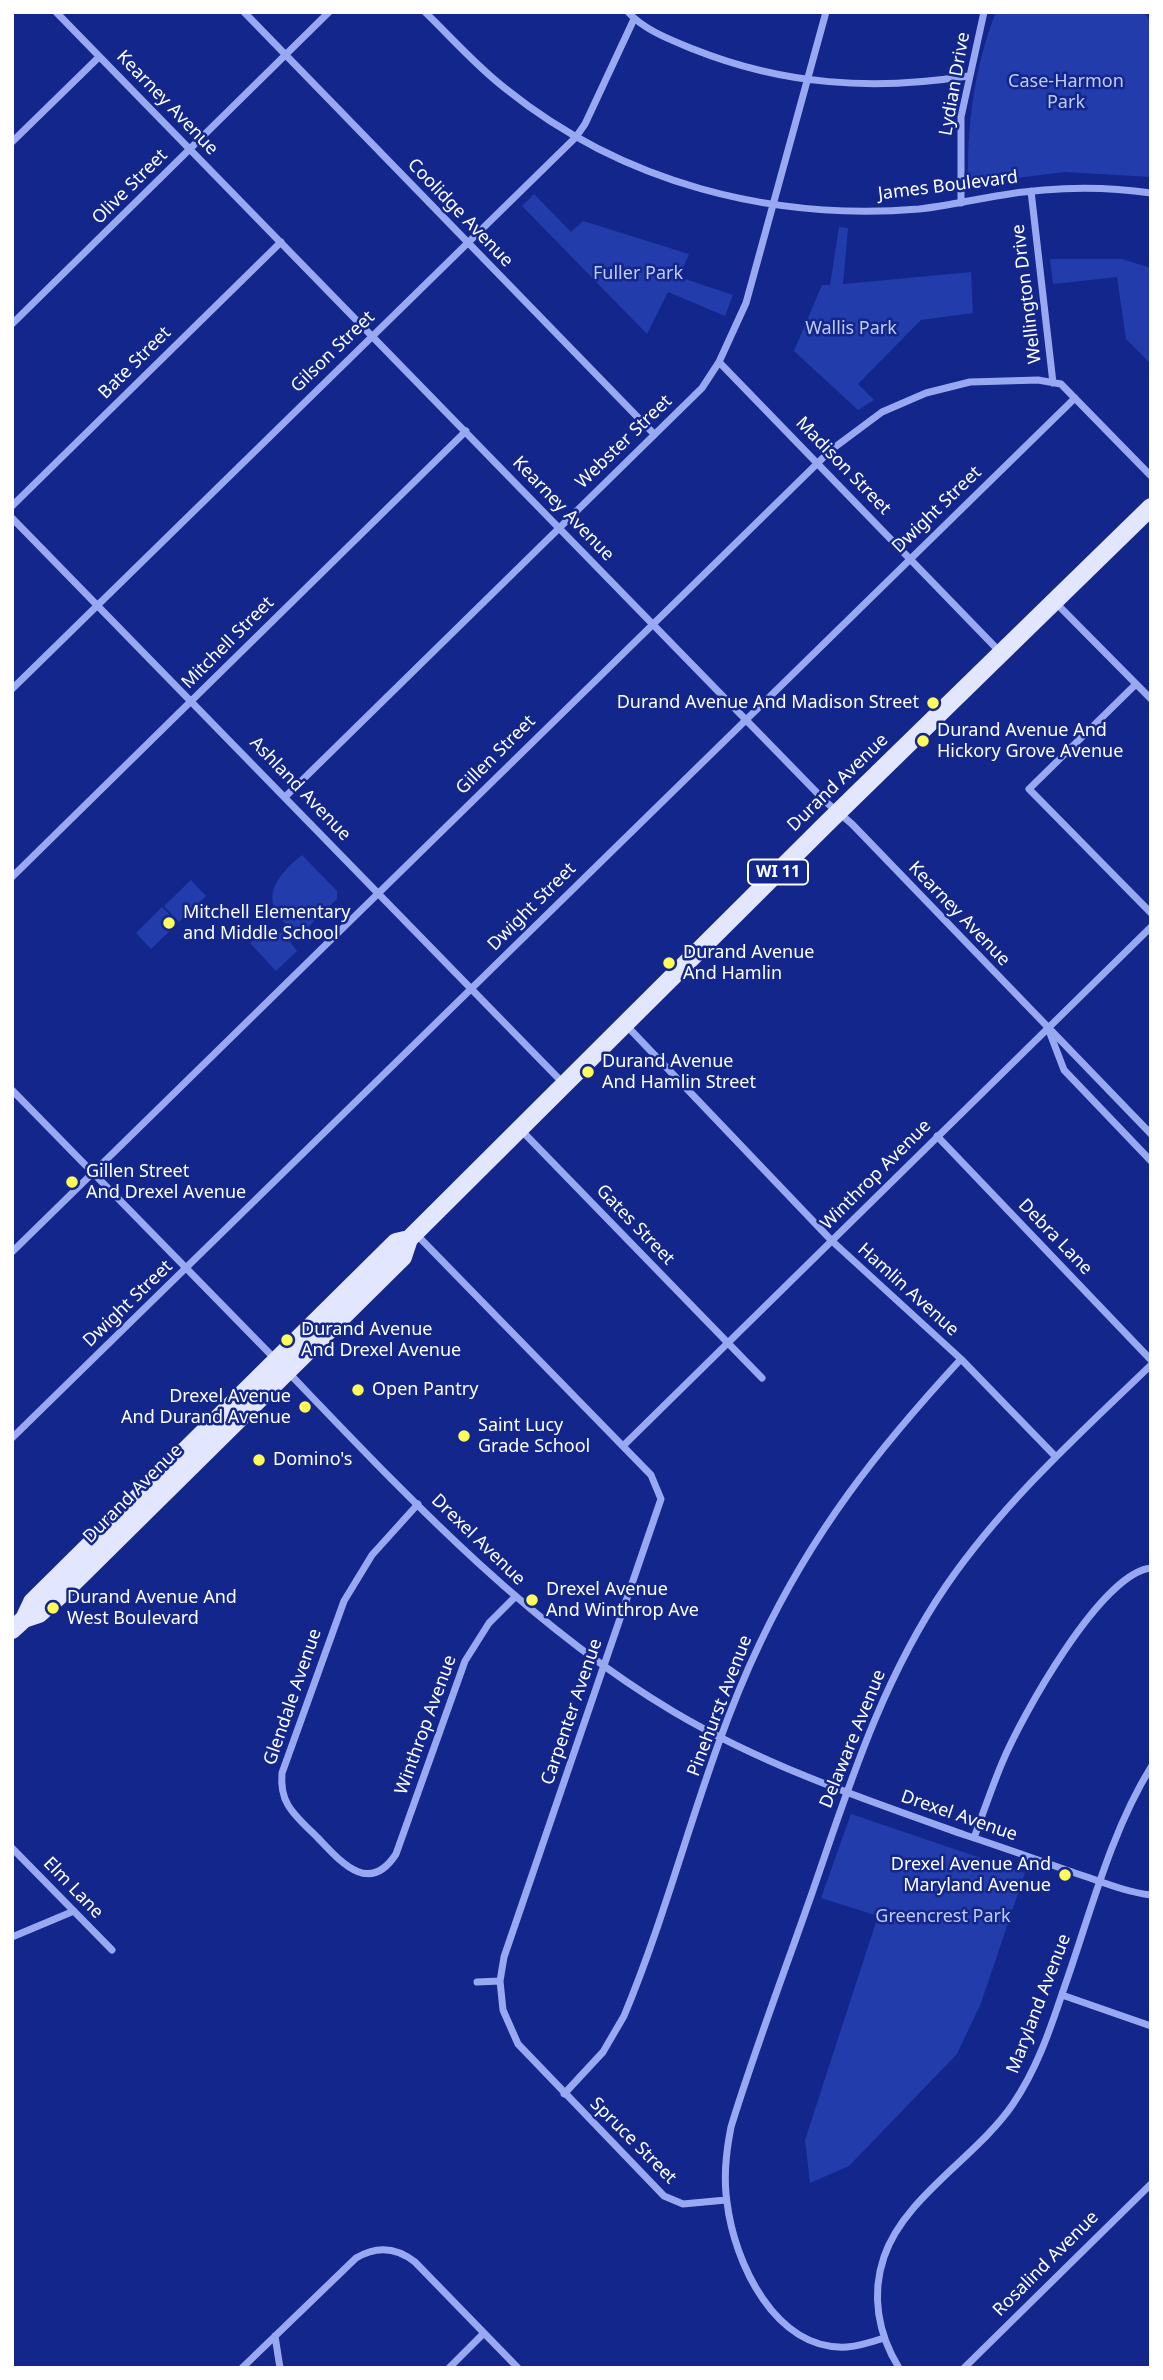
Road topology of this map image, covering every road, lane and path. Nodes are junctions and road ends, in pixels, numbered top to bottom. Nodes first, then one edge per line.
1 (56, 12) edge
2 (244, 12) edge
3 (328, 12) edge
4 (628, 12) edge
5 (826, 12) edge
6 (984, 12) edge
7 (427, 13) edge
8 (634, 19) junction
9 (99, 57) junction
10 (285, 57) junction
11 (968, 76) junction
12 (807, 81) junction
13 (576, 137) junction
14 (12, 142) edge
15 (190, 149) junction
16 (1031, 191) junction
17 (1151, 193) edge
18 (961, 203) junction
19 (774, 206) junction
20 (281, 242) junction
21 (467, 243) junction
22 (12, 324) edge
23 (372, 335) junction
24 (719, 362) junction
25 (1053, 383) junction
26 (1075, 398) junction
27 (466, 431) junction
28 (654, 435) junction
29 (817, 463) junction
30 (1151, 476) edge
31 (12, 506) edge
32 (1151, 507) edge
33 (12, 518) edge
34 (559, 527) junction
35 (910, 558) junction
36 (1054, 601) junction
37 (97, 605) junction
38 (653, 623) junction
39 (1002, 654) junction
40 (1136, 684) junction
41 (12, 689) edge
42 (1151, 699) edge
43 (191, 701) junction
44 (746, 718) junction
45 (285, 797) junction
46 (838, 813) junction
47 (12, 877) edge
48 (379, 892) junction
49 (1151, 913) edge
50 (1151, 927) edge
51 (470, 989) junction
52 (625, 1024) junction
53 (1047, 1028) junction
54 (564, 1084) junction
55 (12, 1090) edge
56 (520, 1129) junction
57 (1151, 1134) edge
58 (937, 1136) junction
59 (1151, 1161) edge
60 (93, 1173) junction
61 (412, 1236) junction
62 (832, 1241) junction
63 (12, 1252) edge
64 (186, 1269) junction
65 (728, 1342) junction
66 (961, 1359) junction
67 (1151, 1360) edge
68 (1151, 1365) edge
69 (282, 1366) junction
70 (762, 1378) dead end
71 (12, 1438) edge
72 (623, 1446) junction
73 (1056, 1457) junction
74 (418, 1504) junction
75 (1149, 1568) edge
76 (515, 1597) junction
77 (18, 1624) edge
78 (605, 1667) junction
79 (723, 1738) junction
80 (1151, 1768) edge
81 (846, 1793) junction
82 (974, 1838) junction
83 (12, 1848) edge
84 (380, 1870) joint
85 (1101, 1882) junction
86 (1151, 1895) edge
87 (74, 1911) junction
88 (12, 1937) edge
89 (112, 1950) dead end
90 (500, 1981) junction
91 (477, 1982) dead end
92 (1062, 1995) junction
93 (502, 2003) joint
94 (1151, 2026) edge
95 (564, 2094) junction
96 (1151, 2184) edge
97 (726, 2200) junction
98 (484, 2333) junction
99 (275, 2336) junction
100 (884, 2338) junction
101 (242, 2368) edge
102 (280, 2368) edge
103 (449, 2368) edge
104 (518, 2368) edge
105 (899, 2368) edge
106 (964, 2368) edge

1 - 9 street, Kearney Avenue
2 - 10 street, Coolidge Avenue
3 - 10 street, Olive Street
4 - 8 street
5 - 12 street, Webster Street
6 - 11 street, Lydian Drive
7 - 13 street, James Boulevard
8 - 12 street
8 - 13 street, Gilson Street
9 - 14 street
9 - 15 street, Kearney Avenue
10 - 15 street, Olive Street
10 - 21 street, Coolidge Avenue
11 - 12 street
11 - 18 street, Lydian Drive
12 - 19 street, Webster Street
13 - 19 street, James Boulevard
13 - 21 street, Gilson Street
15 - 20 street, Kearney Avenue
15 - 22 street, Olive Street
16 - 17 street, James Boulevard
16 - 18 street, James Boulevard
16 - 25 street, Wellington Drive
18 - 19 street, James Boulevard
19 - 24 street, Webster Street
20 - 23 street, Kearney Avenue
20 - 31 street, Bate Street
21 - 23 street, Gilson Street
21 - 28 street, Coolidge Avenue
23 - 27 street, Kearney Avenue
23 - 37 street, Gilson Street
24 - 28 street, Webster Street
24 - 29 street, Madison Street
25 - 26 street, Wellington Drive
25 - 29 street, Gillen Street
26 - 30 street, Wellington Drive
26 - 35 street, Dwight Street
27 - 34 street, Kearney Avenue
27 - 43 street, Mitchell Street
28 - 34 street, Webster Street
29 - 35 street, Madison Street
29 - 38 street, Gillen Street
32 - 36 main road, Durand Avenue / WI 11
33 - 37 street, Ashland Avenue
34 - 38 street, Kearney Avenue
34 - 45 street, Webster Street
35 - 39 street, Madison Street
35 - 44 street, Dwight Street
36 - 39 main road, Durand Avenue / WI 11
36 - 40 street
37 - 41 street, Gilson Street
37 - 43 street, Ashland Avenue
38 - 44 street, Kearney Avenue
38 - 48 street, Gillen Street
39 - 46 main road, Durand Avenue / WI 11
40 - 42 street
40 - 49 street
43 - 45 street, Ashland Avenue
43 - 47 street, Mitchell Street
44 - 46 street, Kearney Avenue
44 - 51 street, Dwight Street
45 - 48 street, Ashland Avenue
46 - 52 main road, Durand Avenue / WI 11
46 - 53 street, Kearney Avenue
48 - 51 street, Ashland Avenue
48 - 60 street, Gillen Street
50 - 53 street, Winthrop Avenue
51 - 54 street, Ashland Avenue
51 - 64 street, Dwight Street
52 - 54 main road, Durand Avenue / WI 11
52 - 62 street, Hamlin Avenue
53 - 57 street, Kearney Avenue
53 - 58 street, Winthrop Avenue
53 - 59 street, Kearney Avenue
54 - 56 main road, Durand Avenue / WI 11
55 - 60 street, Drexel Avenue
56 - 61 main road, Durand Avenue / WI 11
56 - 65 street, Gates Street
58 - 62 street, Winthrop Avenue
58 - 67 street, Debra Lane
60 - 63 street, Gillen Street
60 - 64 street, Drexel Avenue
61 - 69 main road, Durand Avenue / WI 11
61 - 72 street, Carpenter Avenue
62 - 65 street, Winthrop Avenue
62 - 66 street, Hamlin Avenue
64 - 69 street, Drexel Avenue
64 - 71 street, Dwight Street
65 - 70 street, Gates Street
65 - 72 street, Winthrop Avenue
66 - 73 street, Hamlin Avenue
66 - 79 street, Pinehurst Avenue
68 - 73 street, Delaware Avenue
69 - 74 street, Drexel Avenue
69 - 77 main road, Durand Avenue / WI 11
72 - 78 street, Carpenter Avenue
73 - 81 street, Delaware Avenue
74 - 76 street, Drexel Avenue
74 - 84 street, Glendale Avenue
75 - 82 street
76 - 78 street, Drexel Avenue
76 - 84 street, Winthrop Avenue
78 - 79 street, Drexel Avenue
78 - 90 street, Carpenter Avenue
79 - 81 street, Drexel Avenue
79 - 95 street, Pinehurst Avenue
80 - 85 street, Maryland Avenue
81 - 82 street, Drexel Avenue
81 - 97 street, Delaware Avenue
82 - 85 street, Drexel Avenue
83 - 87 street, Elm Lane
85 - 86 street, Drexel Avenue
85 - 92 street, Maryland Avenue
87 - 88 street
87 - 89 street, Elm Lane
90 - 91 street
90 - 93 street, Carpenter Avenue
92 - 94 street
92 - 100 street, Maryland Avenue
93 - 95 street, Spruce Street
95 - 97 street, Spruce Street
96 - 106 street, Rosalind Avenue
97 - 100 street
98 - 99 street
98 - 103 street
98 - 104 street
99 - 101 street
99 - 102 street
100 - 105 street

